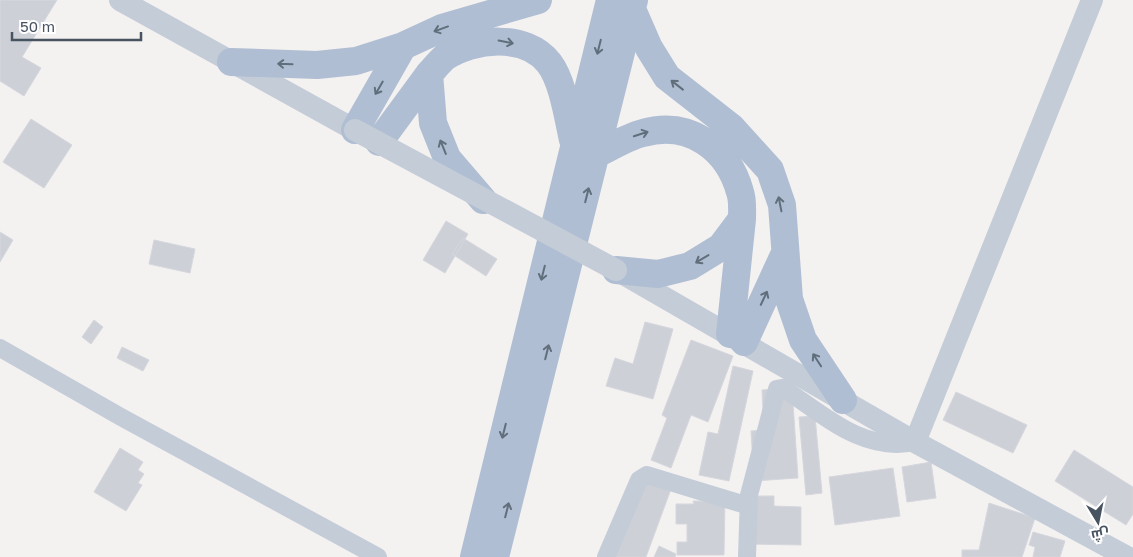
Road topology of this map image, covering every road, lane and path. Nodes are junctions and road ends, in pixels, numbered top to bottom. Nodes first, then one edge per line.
1 (120, 0) edge
2 (538, 0) edge
3 (1092, 0) edge
4 (625, 3) edge
5 (403, 46) junction
6 (231, 62) junction
7 (429, 74) junction
8 (356, 130) junction
9 (379, 142) junction
10 (585, 149) junction
11 (483, 200) junction
12 (742, 219) junction
13 (784, 255) junction
14 (616, 270) junction
15 (737, 338) junction
16 (0, 348) edge
17 (843, 400) junction
18 (915, 442) junction
19 (748, 506) junction
20 (378, 557) edge
21 (474, 557) edge
22 (495, 557) edge
23 (606, 557) edge
24 (748, 557) edge
25 (1126, 557) edge

1 - 6 street
2 -> 5 main road
3 - 18 street
4 - 10 main road
13 -> 4 main road
5 -> 6 main road
5 -> 8 main road
6 - 8 street
7 - 9 main road
7 -> 10 main road
11 -> 7 main road
8 - 9 street, bridge
9 - 11 street, bridge
10 -> 12 main road
10 -> 21 main road
22 -> 10 main road
11 - 14 street, bridge
12 -> 14 main road
12 - 15 main road
15 -> 13 main road
17 -> 13 main road
14 - 15 street
15 - 17 street
16 - 20 street
17 - 18 street
18 - 19 street
18 - 25 street
19 - 23 street
19 - 24 street

